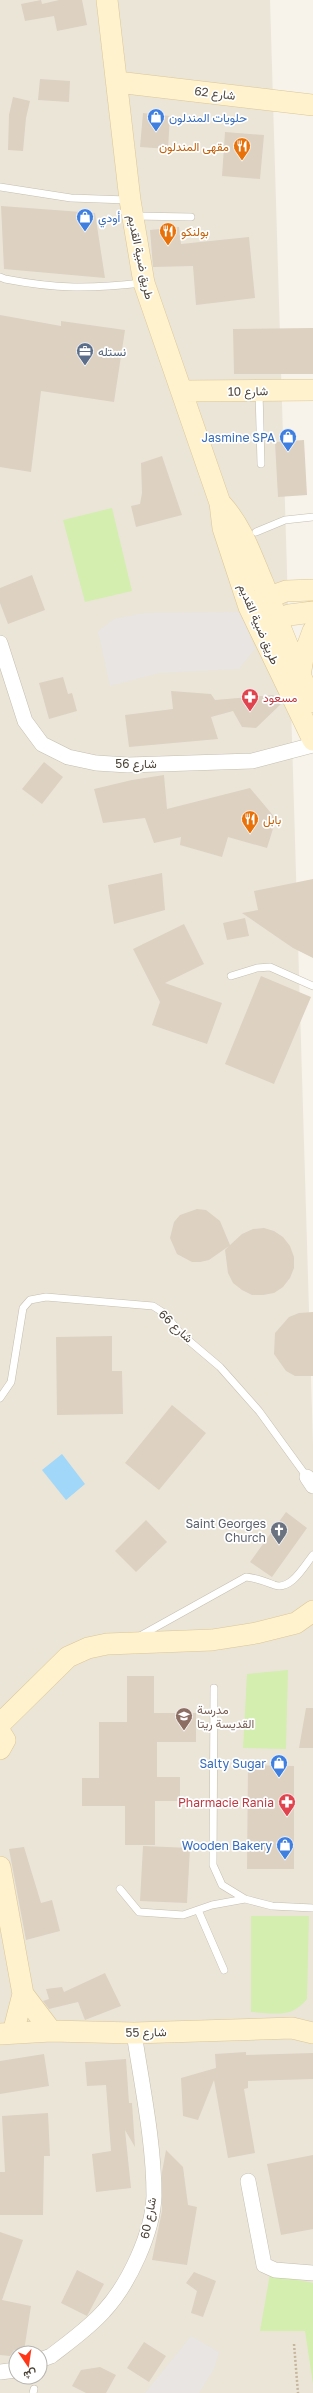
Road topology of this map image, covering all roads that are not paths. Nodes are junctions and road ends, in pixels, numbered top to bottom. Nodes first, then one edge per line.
1 (107, 0) edge
2 (117, 82) junction
3 (313, 105) edge
4 (0, 187) edge
5 (131, 208) junction
6 (191, 217) dead end
7 (0, 277) edge
8 (144, 283) junction
9 (313, 390) edge
10 (259, 391) junction
11 (183, 392) junction
12 (260, 464) dead end
13 (220, 503) junction
14 (313, 517) edge
15 (256, 532) dead end
16 (313, 590) edge
17 (268, 597) junction
18 (249, 605) junction
19 (313, 612) edge
20 (277, 619) junction
21 (257, 625) junction
22 (313, 631) edge
23 (0, 643) edge
24 (300, 676) junction
25 (6, 681) edge
26 (313, 702) edge
27 (313, 740) edge
28 (313, 745) edge
29 (231, 976) dead end
30 (313, 986) edge
31 (0, 1398) edge
32 (310, 1481) edge
33 (313, 1555) edge
34 (313, 1611) edge
35 (125, 1644) junction
36 (214, 1688) dead end
37 (1, 1735) edge
38 (0, 1867) edge
39 (120, 1889) dead end
40 (245, 1899) junction
41 (313, 1908) edge
42 (198, 1910) junction
43 (5, 1924) edge
44 (224, 1970) dead end
45 (23, 1994) junction
46 (313, 2018) edge
47 (292, 2028) junction
48 (51, 2031) junction
49 (134, 2033) junction
50 (313, 2033) edge
51 (7, 2034) edge
52 (248, 2181) dead end
53 (313, 2273) edge
54 (48, 2357) edge

1 - 2 street, طريق ضبية القديم
2 - 3 street, شارع 62
2 - 5 street, طريق ضبية القديم
4 - 5 lane
5 - 6 lane
5 - 8 street, طريق ضبية القديم
7 - 8 lane
8 - 11 street, طريق ضبية القديم
9 - 10 street, شارع 10
10 - 11 street, شارع 10
10 - 12 lane
11 - 13 street, طريق ضبية القديم
13 - 17 street, طريق ضبية القديم
13 - 18 street, طريق ضبية القديم
14 - 15 lane
16 - 17 street
17 - 18 street
17 - 20 street, طريق ضبية القديم
18 - 21 street, طريق ضبية القديم
19 - 20 street
20 - 21 street
20 - 24 street, طريق ضبية القديم
21 - 27 street, طريق ضبية القديم
22 - 24 street
23 - 25 street, شارع 56
24 - 26 street, طريق ضبية القديم
25 - 28 street, شارع 56
29 - 30 lane
31 - 32 lane, شارع 66
33 - 35 lane
34 - 35 street
35 - 37 street
36 - 40 lane
38 - 43 street
39 - 42 lane
40 - 41 lane
40 - 42 lane
42 - 44 lane
43 - 45 street
45 - 48 street
45 - 51 street
46 - 47 street, شارع 55
47 - 49 street, شارع 55
47 - 50 street, شارع 55
48 - 49 street, شارع 55
48 - 51 street, شارع 55
49 - 54 street, شارع 60
52 - 53 street

